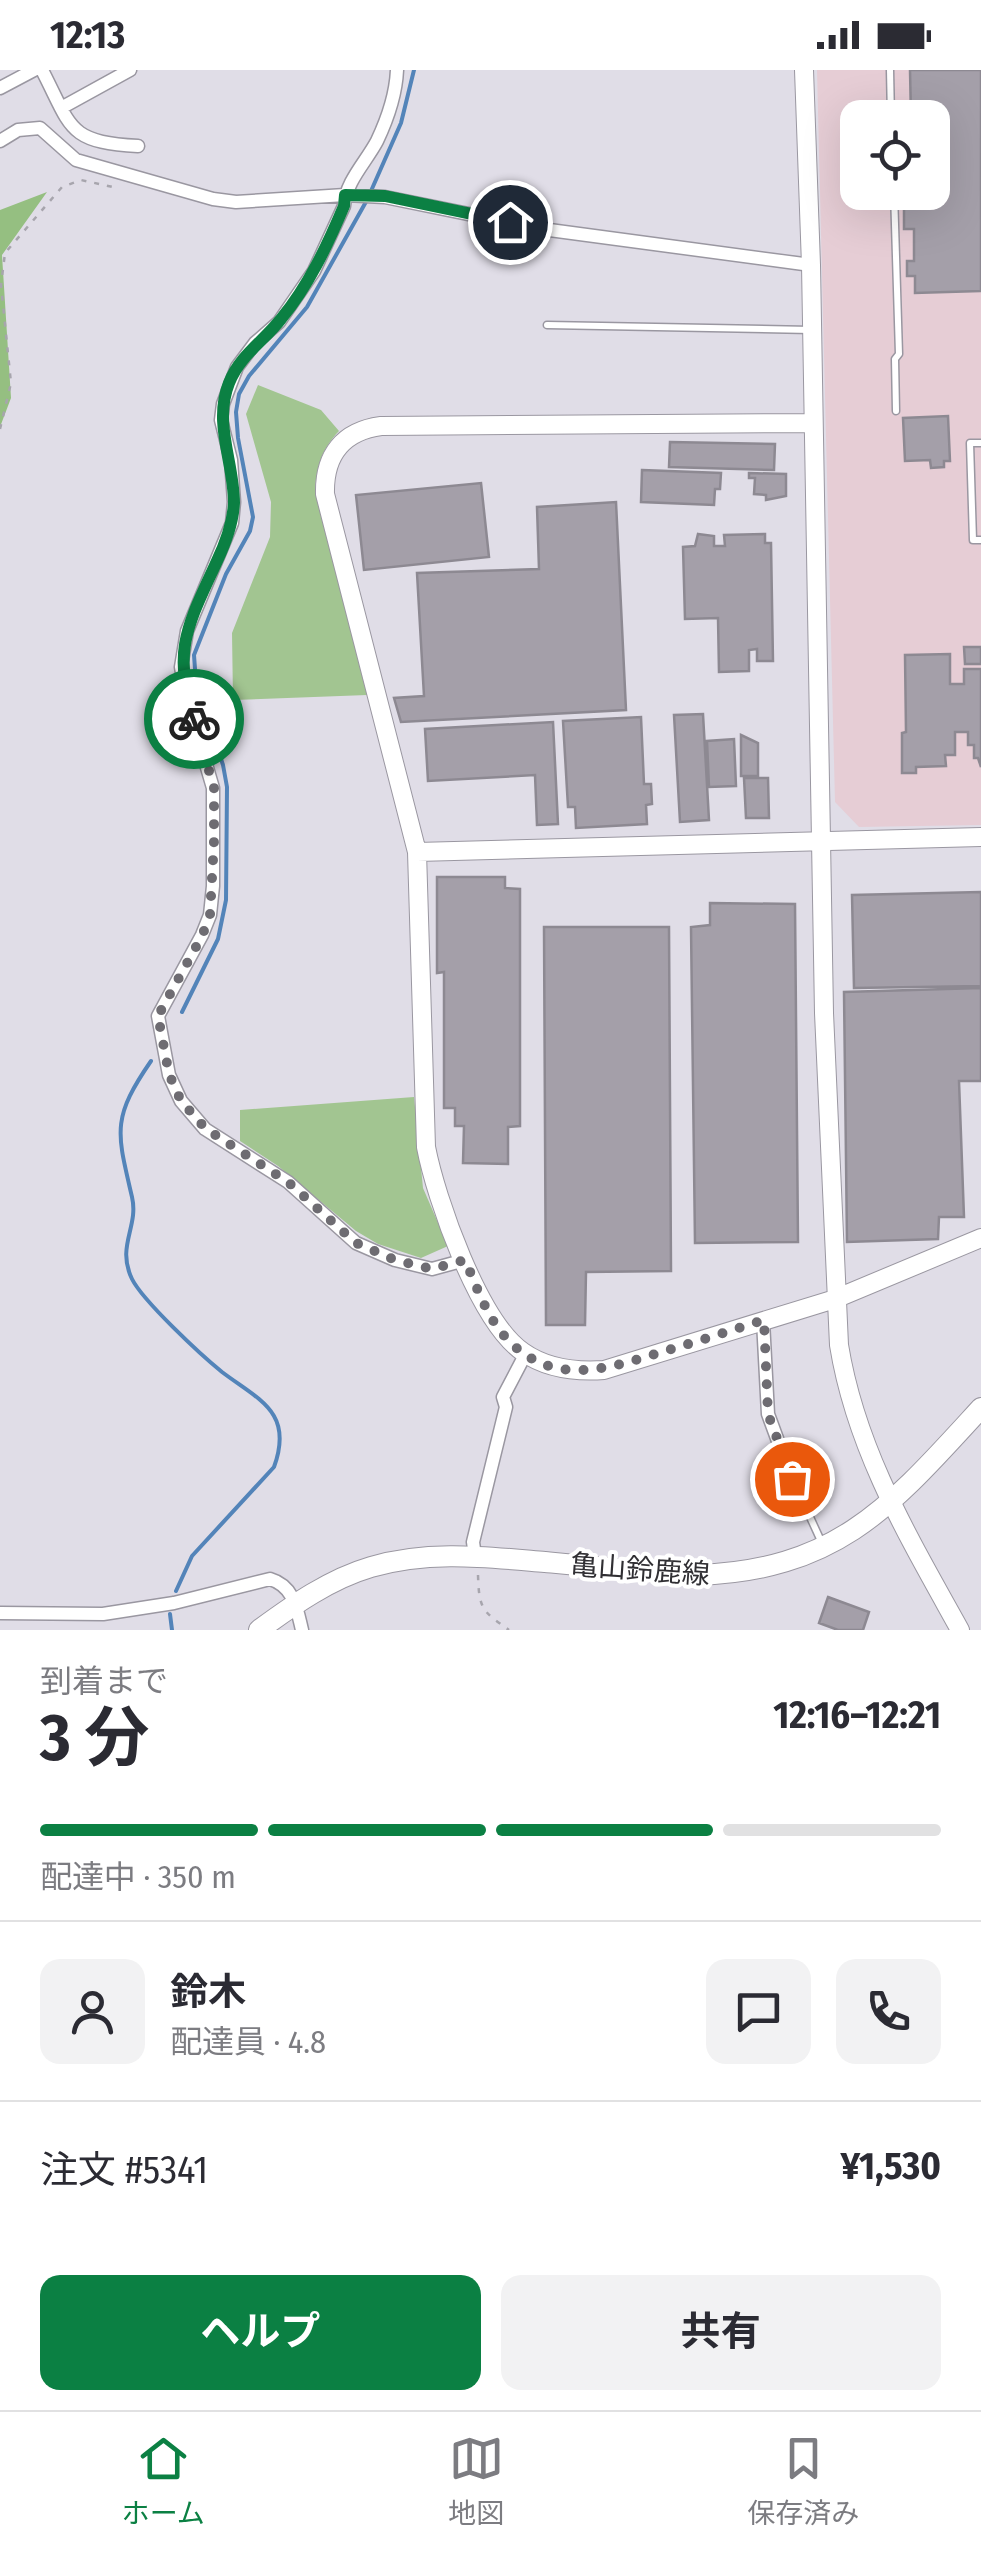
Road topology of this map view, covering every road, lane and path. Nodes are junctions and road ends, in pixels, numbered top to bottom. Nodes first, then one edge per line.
1 (34, 70) edge
2 (42, 70) edge
3 (130, 70) edge
4 (396, 70) edge
5 (804, 70) edge
6 (890, 70) edge
7 (0, 88) edge
8 (891, 100) edge
9 (62, 108) junction
10 (0, 141) edge
11 (138, 146) dead end
12 (118, 172) junction
13 (350, 196) junction
14 (894, 210) edge
15 (810, 265) junction
16 (547, 325) dead end
17 (812, 330) junction
18 (896, 411) dead end
19 (813, 423) junction
20 (0, 429) edge
21 (981, 443) edge
22 (981, 540) edge
23 (981, 837) edge
24 (822, 840) junction
25 (416, 852) junction
26 (981, 1238) edge
27 (465, 1260) junction
28 (835, 1299) junction
29 (764, 1320) junction
30 (522, 1360) junction
31 (981, 1408) edge
32 (792, 1479) joint
33 (890, 1504) junction
34 (824, 1548) junction
35 (475, 1556) junction
36 (296, 1603) junction
37 (0, 1614) edge
38 (77, 1615) junction
39 (66, 1630) edge
40 (259, 1630) edge
41 (302, 1630) edge
42 (509, 1630) edge
43 (960, 1630) edge

1 - 7 street
2 - 9 street
3 - 9 street
4 - 13 street
5 - 15 street
6 - 8 lane
9 - 11 street
10 - 12 street
12 - 13 street
12 - 20 path
13 - 15 street
13 - 27 street
14 - 18 lane
15 - 17 street
16 - 17 lane
17 - 19 street
19 - 24 street
19 - 25 street
21 - 22 lane
23 - 24 street
24 - 25 street
24 - 28 street
25 - 27 street
26 - 28 street
27 - 30 street
28 - 29 street
28 - 33 street
29 - 30 street
29 - 32 street
30 - 35 street
31 - 33 main road, 亀山鈴鹿線
32 - 34 lane
33 - 34 main road, 亀山鈴鹿線
33 - 43 street
34 - 35 main road, 亀山鈴鹿線
35 - 36 main road, 亀山鈴鹿線
35 - 42 path
36 - 38 street
36 - 40 main road, 亀山鈴鹿線
36 - 41 street
37 - 38 street
38 - 39 street

